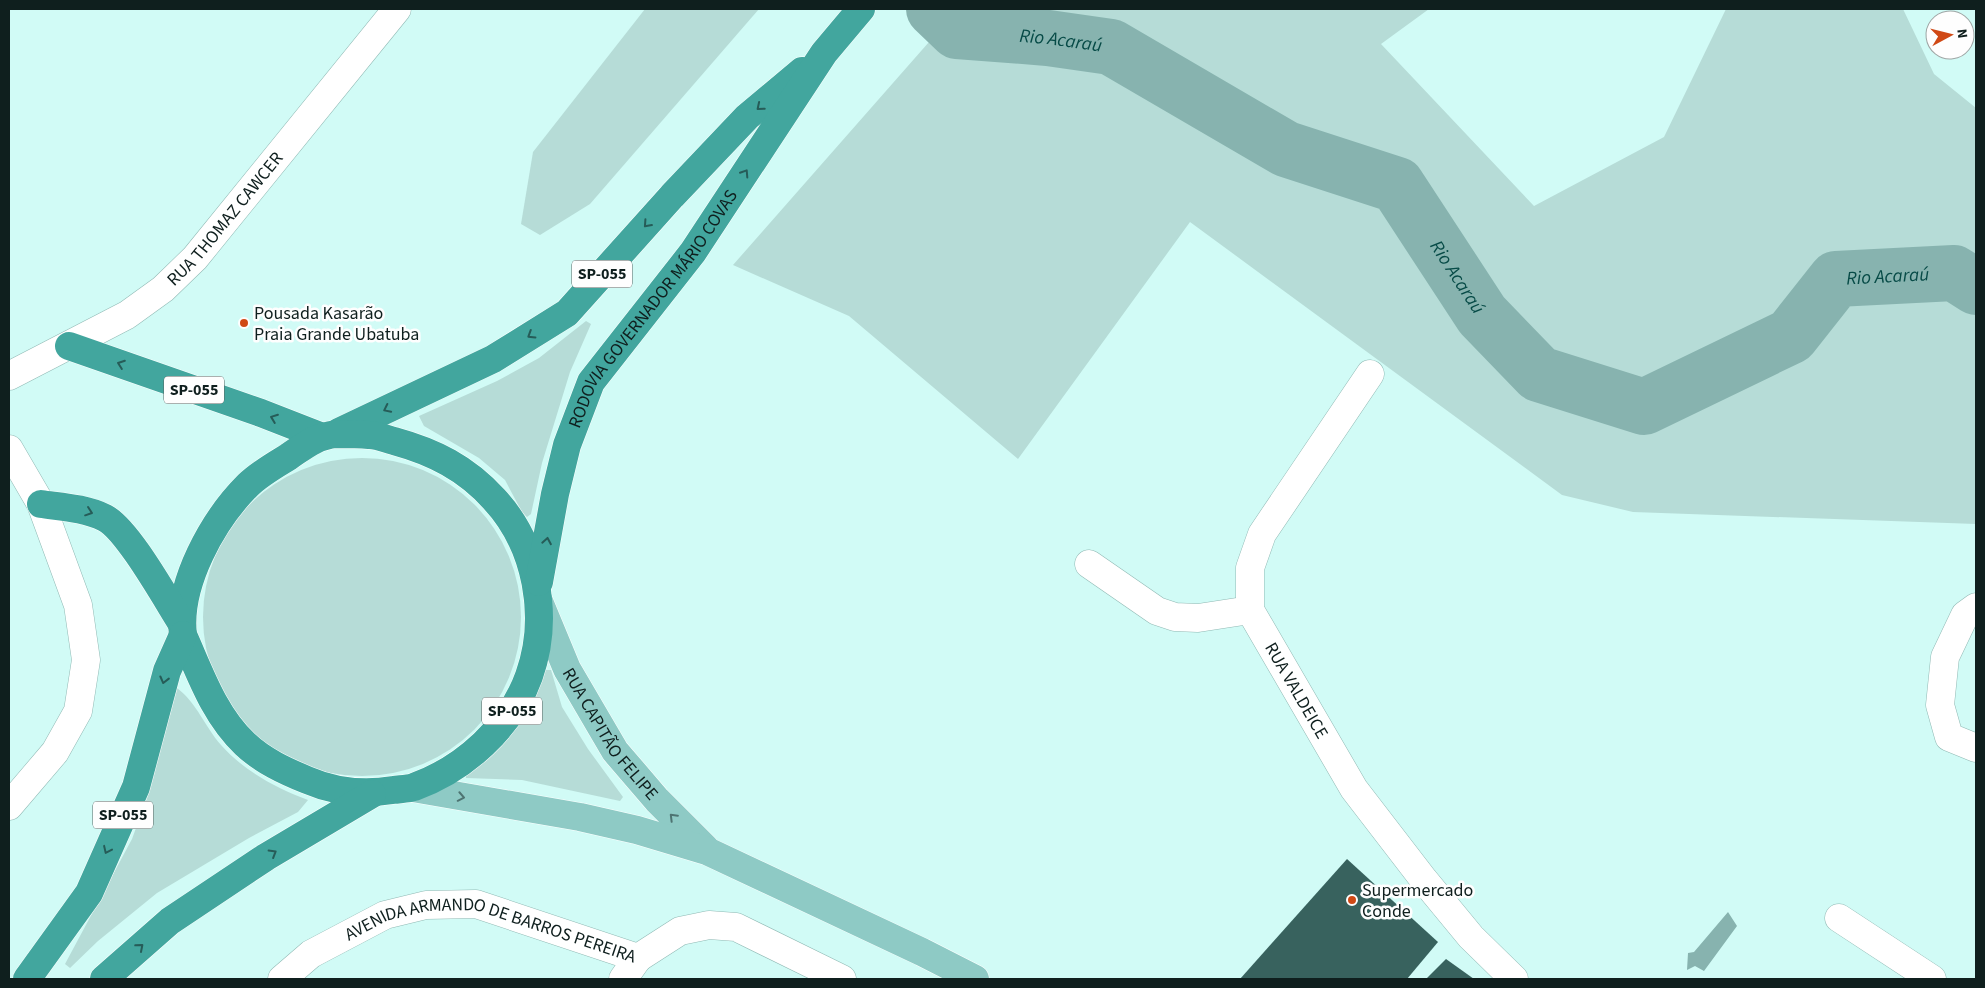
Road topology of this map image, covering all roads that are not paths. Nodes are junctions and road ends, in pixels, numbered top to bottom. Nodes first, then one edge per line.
1 (397, 9) edge
2 (855, 16) edge
3 (824, 53) junction
4 (69, 346) junction
5 (1370, 374) dead end
6 (9, 376) edge
7 (328, 435) junction
8 (9, 449) edge
9 (41, 504) junction
10 (1089, 564) dead end
11 (538, 594) junction
12 (1976, 607) edge
13 (1250, 610) junction
14 (182, 629) junction
15 (1976, 748) edge
16 (413, 788) junction
17 (372, 794) junction
18 (9, 806) edge
19 (708, 851) junction
20 (1839, 918) dead end
21 (630, 969) edge
22 (27, 979) edge
23 (104, 979) edge
24 (282, 979) edge
25 (842, 979) edge
26 (975, 979) edge
27 (1514, 979) edge
28 (1932, 979) edge

1 - 4 street, RUA THOMAZ CAWCER
2 - 3 highway, RODOVIA GOVERNADOR MÁRIO COVAS / SP-055
3 -> 7 highway, RODOVIA GOVERNADOR MÁRIO COVAS / SP-055
11 -> 3 highway, RODOVIA GOVERNADOR MÁRIO COVAS / SP-055
4 - 6 street, RUA THOMAZ CAWCER
7 -> 4 highway, SP-055
5 - 13 street
7 - 11 highway, RODOVIA GOVERNADOR MÁRIO COVAS / SP-055
7 - 14 highway, RODOVIA GOVERNADOR MÁRIO COVAS / SP-055
8 - 9 street
9 -> 14 highway, SP-055
9 - 18 street
10 - 13 street
11 - 16 highway, RODOVIA GOVERNADOR MÁRIO COVAS / SP-055
19 -> 11 main road, RUA CAPITÃO FELIPE
12 - 15 street
13 - 27 street, RUA VALDEICE
14 - 17 highway, RODOVIA GOVERNADOR MÁRIO COVAS / SP-055
14 -> 22 highway, RODOVIA GOVERNADOR MÁRIO COVAS / SP-055
16 - 17 highway, RODOVIA GOVERNADOR MÁRIO COVAS / SP-055
16 -> 19 main road, RUA CAPITÃO FELIPE
23 -> 17 highway, RODOVIA GOVERNADOR MÁRIO COVAS / SP-055
19 - 26 main road, RUA CAPITÃO FELIPE
20 - 28 street
21 - 24 street, AVENIDA ARMANDO DE BARROS PEREIRA
21 - 25 street, AVENIDA ARMANDO DE BARROS PEREIRA

